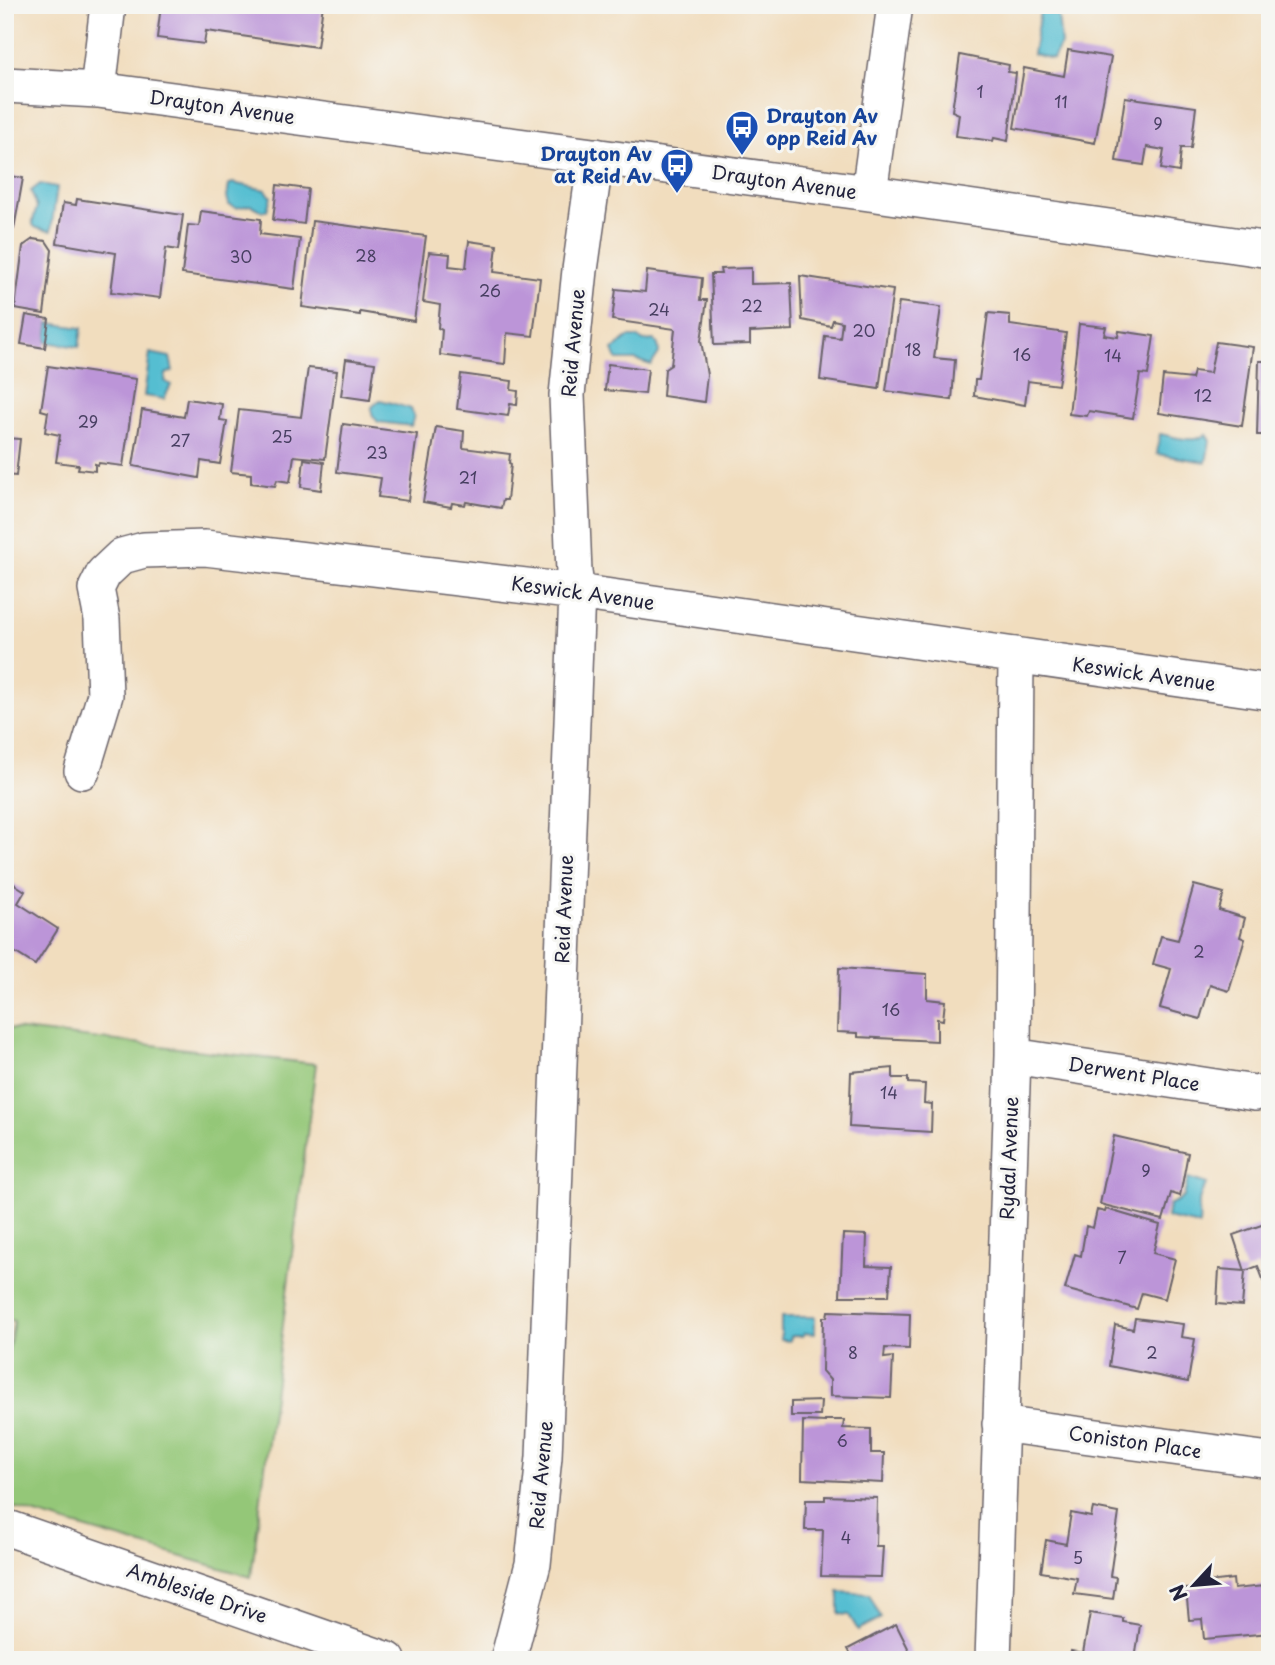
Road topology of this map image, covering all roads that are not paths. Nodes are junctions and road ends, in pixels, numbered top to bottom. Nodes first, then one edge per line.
1 (108, 5) edge
2 (895, 5) edge
3 (5, 85) edge
4 (98, 90) junction
5 (596, 156) junction
6 (869, 193) junction
7 (1270, 250) edge
8 (577, 592) junction
9 (1016, 655) junction
10 (1270, 692) edge
11 (82, 771) dead end
12 (1013, 1056) junction
13 (1255, 1093) dead end
14 (1000, 1424) junction
15 (1270, 1460) edge
16 (5, 1527) edge
17 (388, 1660) edge
18 (508, 1660) edge
19 (993, 1660) edge

1 - 4 street
2 - 6 street
3 - 4 street, Drayton Avenue
4 - 5 street, Drayton Avenue
5 - 6 street, Drayton Avenue
5 - 8 street, Reid Avenue
6 - 7 street, Drayton Avenue
8 - 9 street, Keswick Avenue
8 - 11 street, Keswick Avenue
8 - 18 street, Reid Avenue
9 - 10 street, Keswick Avenue
9 - 12 street, Rydal Avenue
12 - 13 street, Derwent Place
12 - 14 street, Rydal Avenue
14 - 15 street, Coniston Place
14 - 19 street, Rydal Avenue
16 - 17 street, Ambleside Drive

